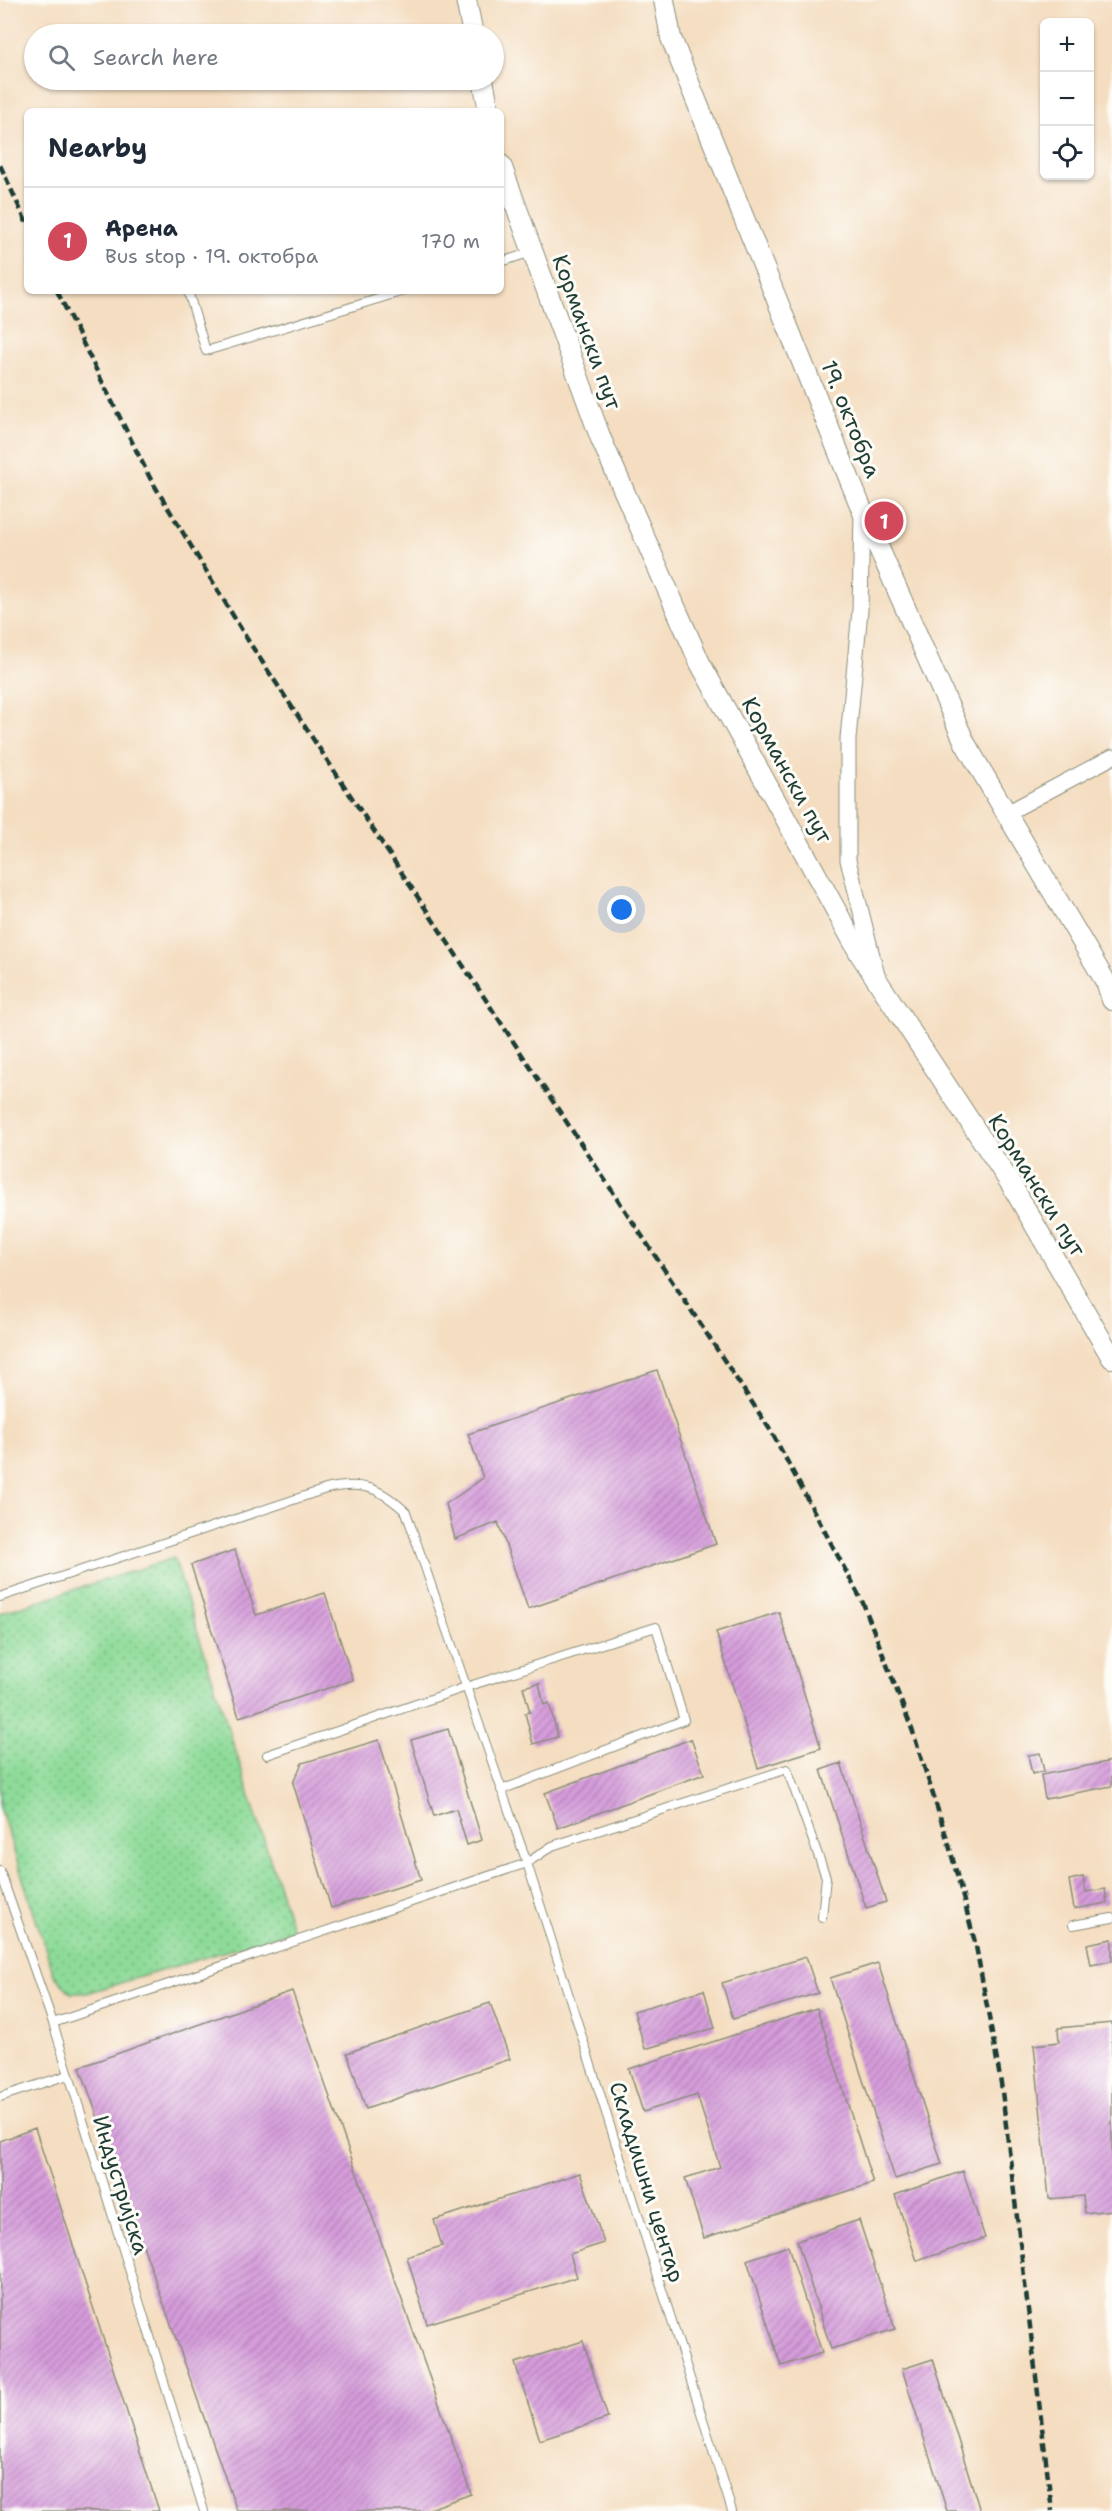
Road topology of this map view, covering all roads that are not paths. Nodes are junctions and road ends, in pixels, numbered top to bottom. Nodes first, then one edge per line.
1 (466, 0) edge
2 (664, 0) edge
3 (471, 24) edge
4 (485, 90) edge
5 (488, 108) edge
6 (504, 173) edge
7 (533, 252) junction
8 (504, 261) edge
9 (189, 294) edge
10 (394, 294) edge
11 (862, 510) junction
12 (1112, 758) edge
13 (1007, 813) junction
14 (879, 983) junction
15 (1110, 989) edge
16 (1112, 1358) edge
17 (0, 1597) edge
18 (466, 1687) junction
19 (267, 1755) dead end
20 (501, 1790) junction
21 (528, 1863) junction
22 (0, 1871) edge
23 (822, 1917) dead end
24 (1112, 1918) edge
25 (1073, 1925) dead end
26 (52, 2023) junction
27 (69, 2075) junction
28 (0, 2097) edge
29 (204, 2511) edge
30 (732, 2511) edge

1 - 3 street
2 - 11 street, 19. октобра
4 - 5 street
6 - 7 street, Кормански пут
7 - 8 lane
7 - 14 street, Кормански пут
9 - 10 lane
11 - 13 street, 19. октобра
11 - 14 street
12 - 13 street
13 - 15 street, 19. октобра
14 - 16 street, Кормански пут
17 - 18 lane, Складишни центар
18 - 19 lane
18 - 20 lane, Складишни центар
18 - 20 lane
20 - 21 lane, Складишни центар
21 - 23 lane
21 - 26 lane
21 - 30 lane, Складишни центар
22 - 26 lane, Индустријска
24 - 25 lane
26 - 27 lane, Индустријска
27 - 28 lane
27 - 29 lane, Индустријска

